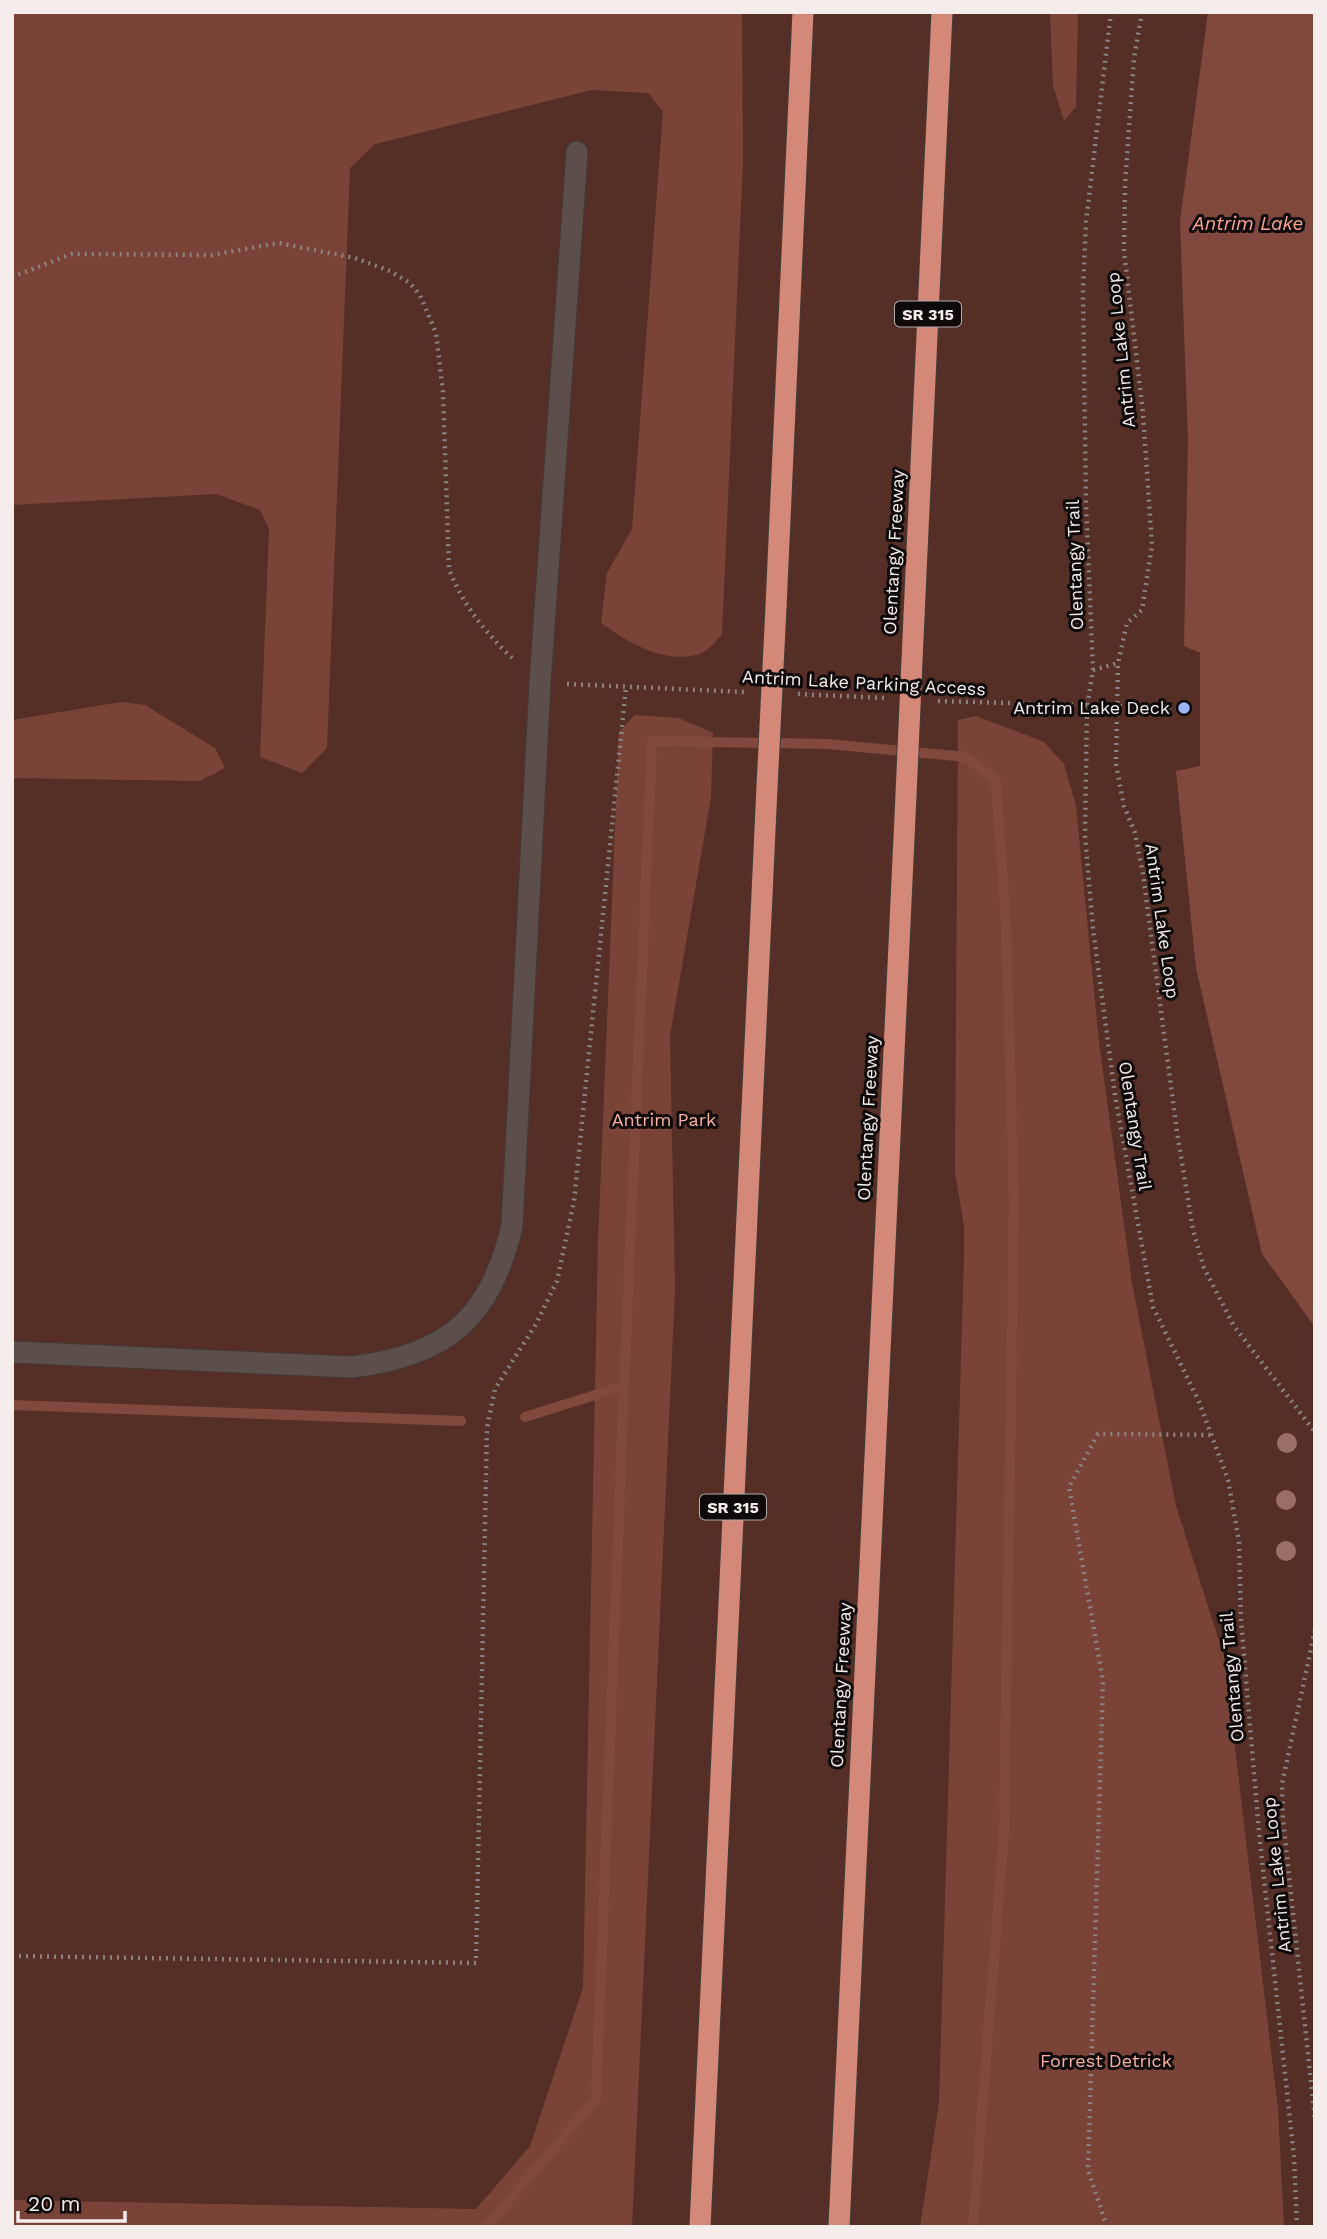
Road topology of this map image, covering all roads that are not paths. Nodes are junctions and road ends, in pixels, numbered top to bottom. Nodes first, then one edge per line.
1 (803, 12) edge
2 (942, 12) edge
3 (577, 152) dead end
4 (12, 1352) edge
5 (700, 2227) edge
6 (839, 2227) edge

1 - 5 highway, SR 315, bridge
2 - 6 highway, Olentangy Freeway / SR 315, bridge
3 - 4 lane

